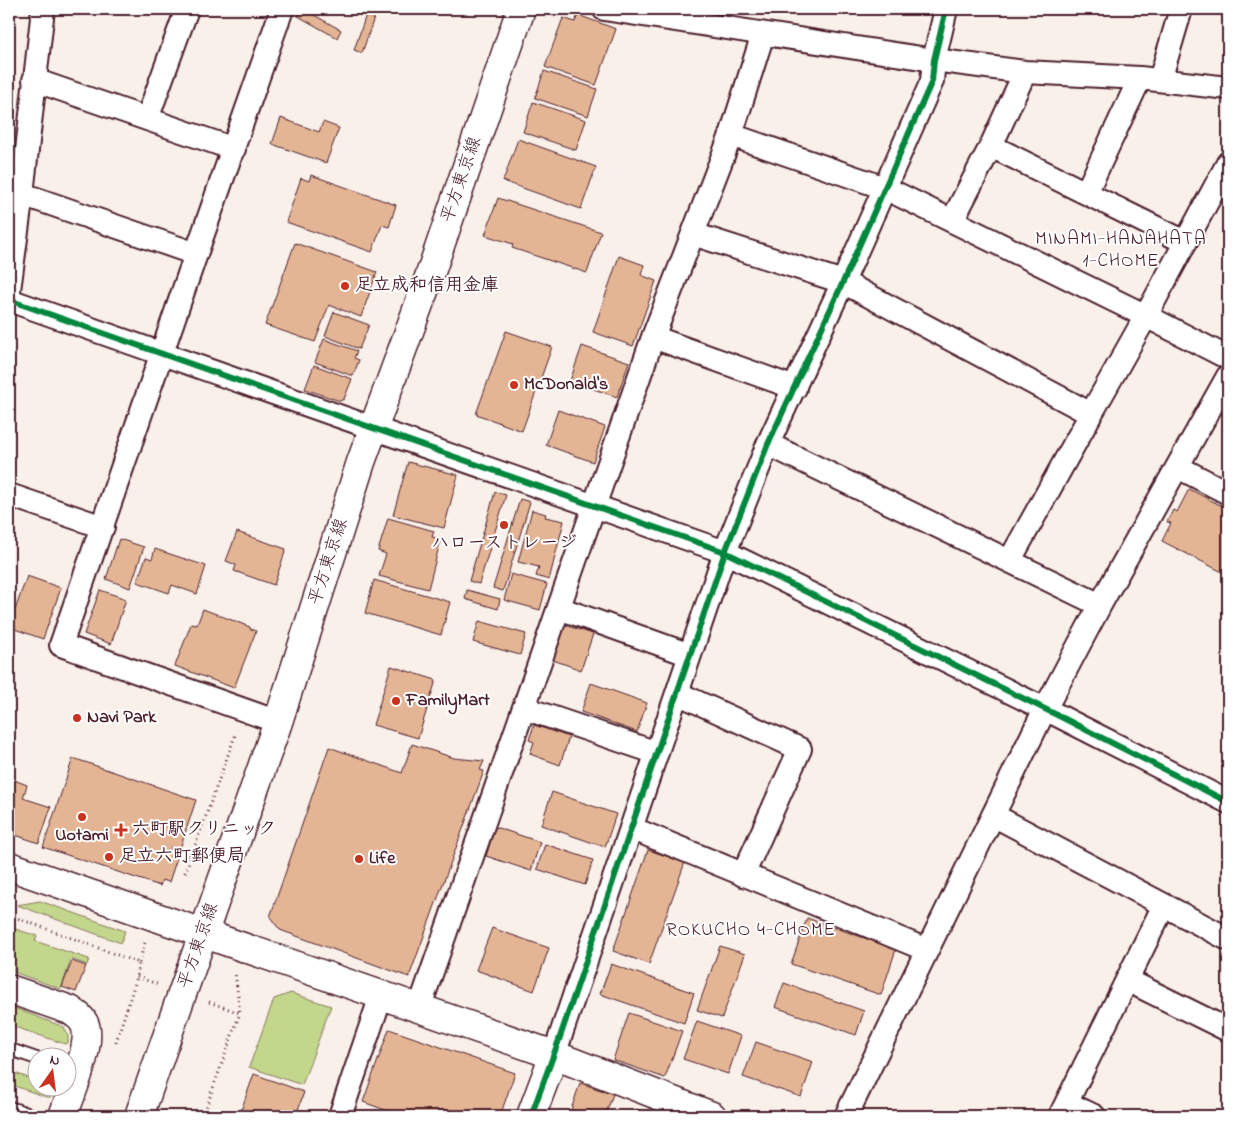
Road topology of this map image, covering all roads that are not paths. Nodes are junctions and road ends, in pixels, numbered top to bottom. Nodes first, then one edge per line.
1 (42, 9) edge
2 (187, 9) edge
3 (282, 9) edge
4 (521, 9) edge
5 (604, 9) edge
6 (946, 9) edge
7 (1181, 9) edge
8 (762, 34) junction
9 (934, 60) junction
10 (1025, 72) junction
11 (1150, 79) junction
12 (34, 80) junction
13 (1228, 88) edge
14 (147, 119) junction
15 (731, 135) junction
16 (991, 146) junction
17 (234, 149) junction
18 (1228, 164) edge
19 (885, 188) junction
20 (1086, 192) junction
21 (22, 194) junction
22 (952, 220) junction
23 (693, 234) junction
24 (1185, 242) junction
25 (196, 254) junction
26 (843, 282) junction
27 (9, 290) edge
28 (9, 300) edge
29 (1146, 316) junction
30 (653, 337) junction
31 (161, 354) junction
32 (1228, 358) edge
33 (1228, 376) edge
34 (795, 388) junction
35 (1091, 414) junction
36 (373, 429) junction
37 (768, 444) junction
38 (1178, 467) junction
39 (1228, 493) edge
40 (9, 495) edge
41 (594, 507) junction
42 (103, 527) junction
43 (725, 552) junction
44 (1010, 560) junction
45 (1100, 605) junction
46 (559, 608) junction
47 (690, 655) junction
48 (677, 693) junction
49 (524, 708) junction
50 (1045, 709) junction
51 (278, 722) junction
52 (657, 752) junction
53 (1226, 797) edge
54 (993, 815) junction
55 (631, 828) junction
56 (9, 866) edge
57 (743, 875) junction
58 (1164, 905) junction
59 (204, 933) junction
60 (1228, 939) edge
61 (927, 950) junction
62 (1127, 980) junction
63 (9, 989) edge
64 (381, 996) junction
65 (419, 1009) junction
66 (1228, 1030) edge
67 (9, 1048) edge
68 (28, 1055) edge
69 (554, 1055) junction
70 (78, 1064) edge
71 (67, 1098) edge
72 (9, 1107) edge
73 (676, 1110) edge
74 (1063, 1110) edge
75 (34, 1116) edge
76 (63, 1116) edge
77 (138, 1116) edge
78 (340, 1116) edge
79 (531, 1116) edge
80 (712, 1116) edge
81 (846, 1116) edge
82 (1094, 1116) edge

1 - 12 street
2 - 14 street
3 - 17 street
4 - 36 main road, 平方東京線
5 - 8 street
6 - 9 street
7 - 11 street
8 - 9 street
8 - 15 street
9 - 10 street
9 - 19 street
10 - 11 street
10 - 16 street
11 - 13 street
11 - 20 street
12 - 14 street
12 - 21 street
14 - 17 street
15 - 19 street
15 - 23 street
16 - 20 street
16 - 22 street
17 - 25 street
18 - 24 street
19 - 22 street
19 - 26 street
20 - 24 street
21 - 25 street
21 - 27 street
22 - 29 street
23 - 26 street
23 - 30 street
24 - 29 street
25 - 31 street
26 - 34 street
26 - 35 street
28 - 31 street
29 - 32 street
29 - 35 street
30 - 34 street
30 - 41 street
31 - 36 street
31 - 42 street
33 - 38 street
34 - 37 street
35 - 44 street
36 - 41 street
36 - 51 main road, 平方東京線
37 - 43 street
37 - 44 street
38 - 39 street
38 - 45 street
40 - 42 street
41 - 43 street
41 - 46 street
42 - 51 street
43 - 47 street
43 - 50 street
44 - 45 street
45 - 50 street
46 - 47 street
46 - 49 street
47 - 48 street
48 - 52 street
48 - 57 street
49 - 52 street
49 - 65 street
50 - 53 street
50 - 54 street
51 - 59 main road, 平方東京線
52 - 55 street
54 - 58 street
54 - 61 street
55 - 57 street
55 - 69 street
56 - 59 main road
57 - 61 street
58 - 60 street
58 - 62 street
59 - 64 main road
59 - 77 main road, 平方東京線
61 - 81 street
62 - 66 street
62 - 74 street
63 - 70 main road
64 - 65 main road
64 - 78 street
65 - 69 main road
67 - 68 lane
69 - 73 main road
69 - 79 main road
71 - 76 main road
72 - 75 lane
73 - 80 main road
74 - 82 street

